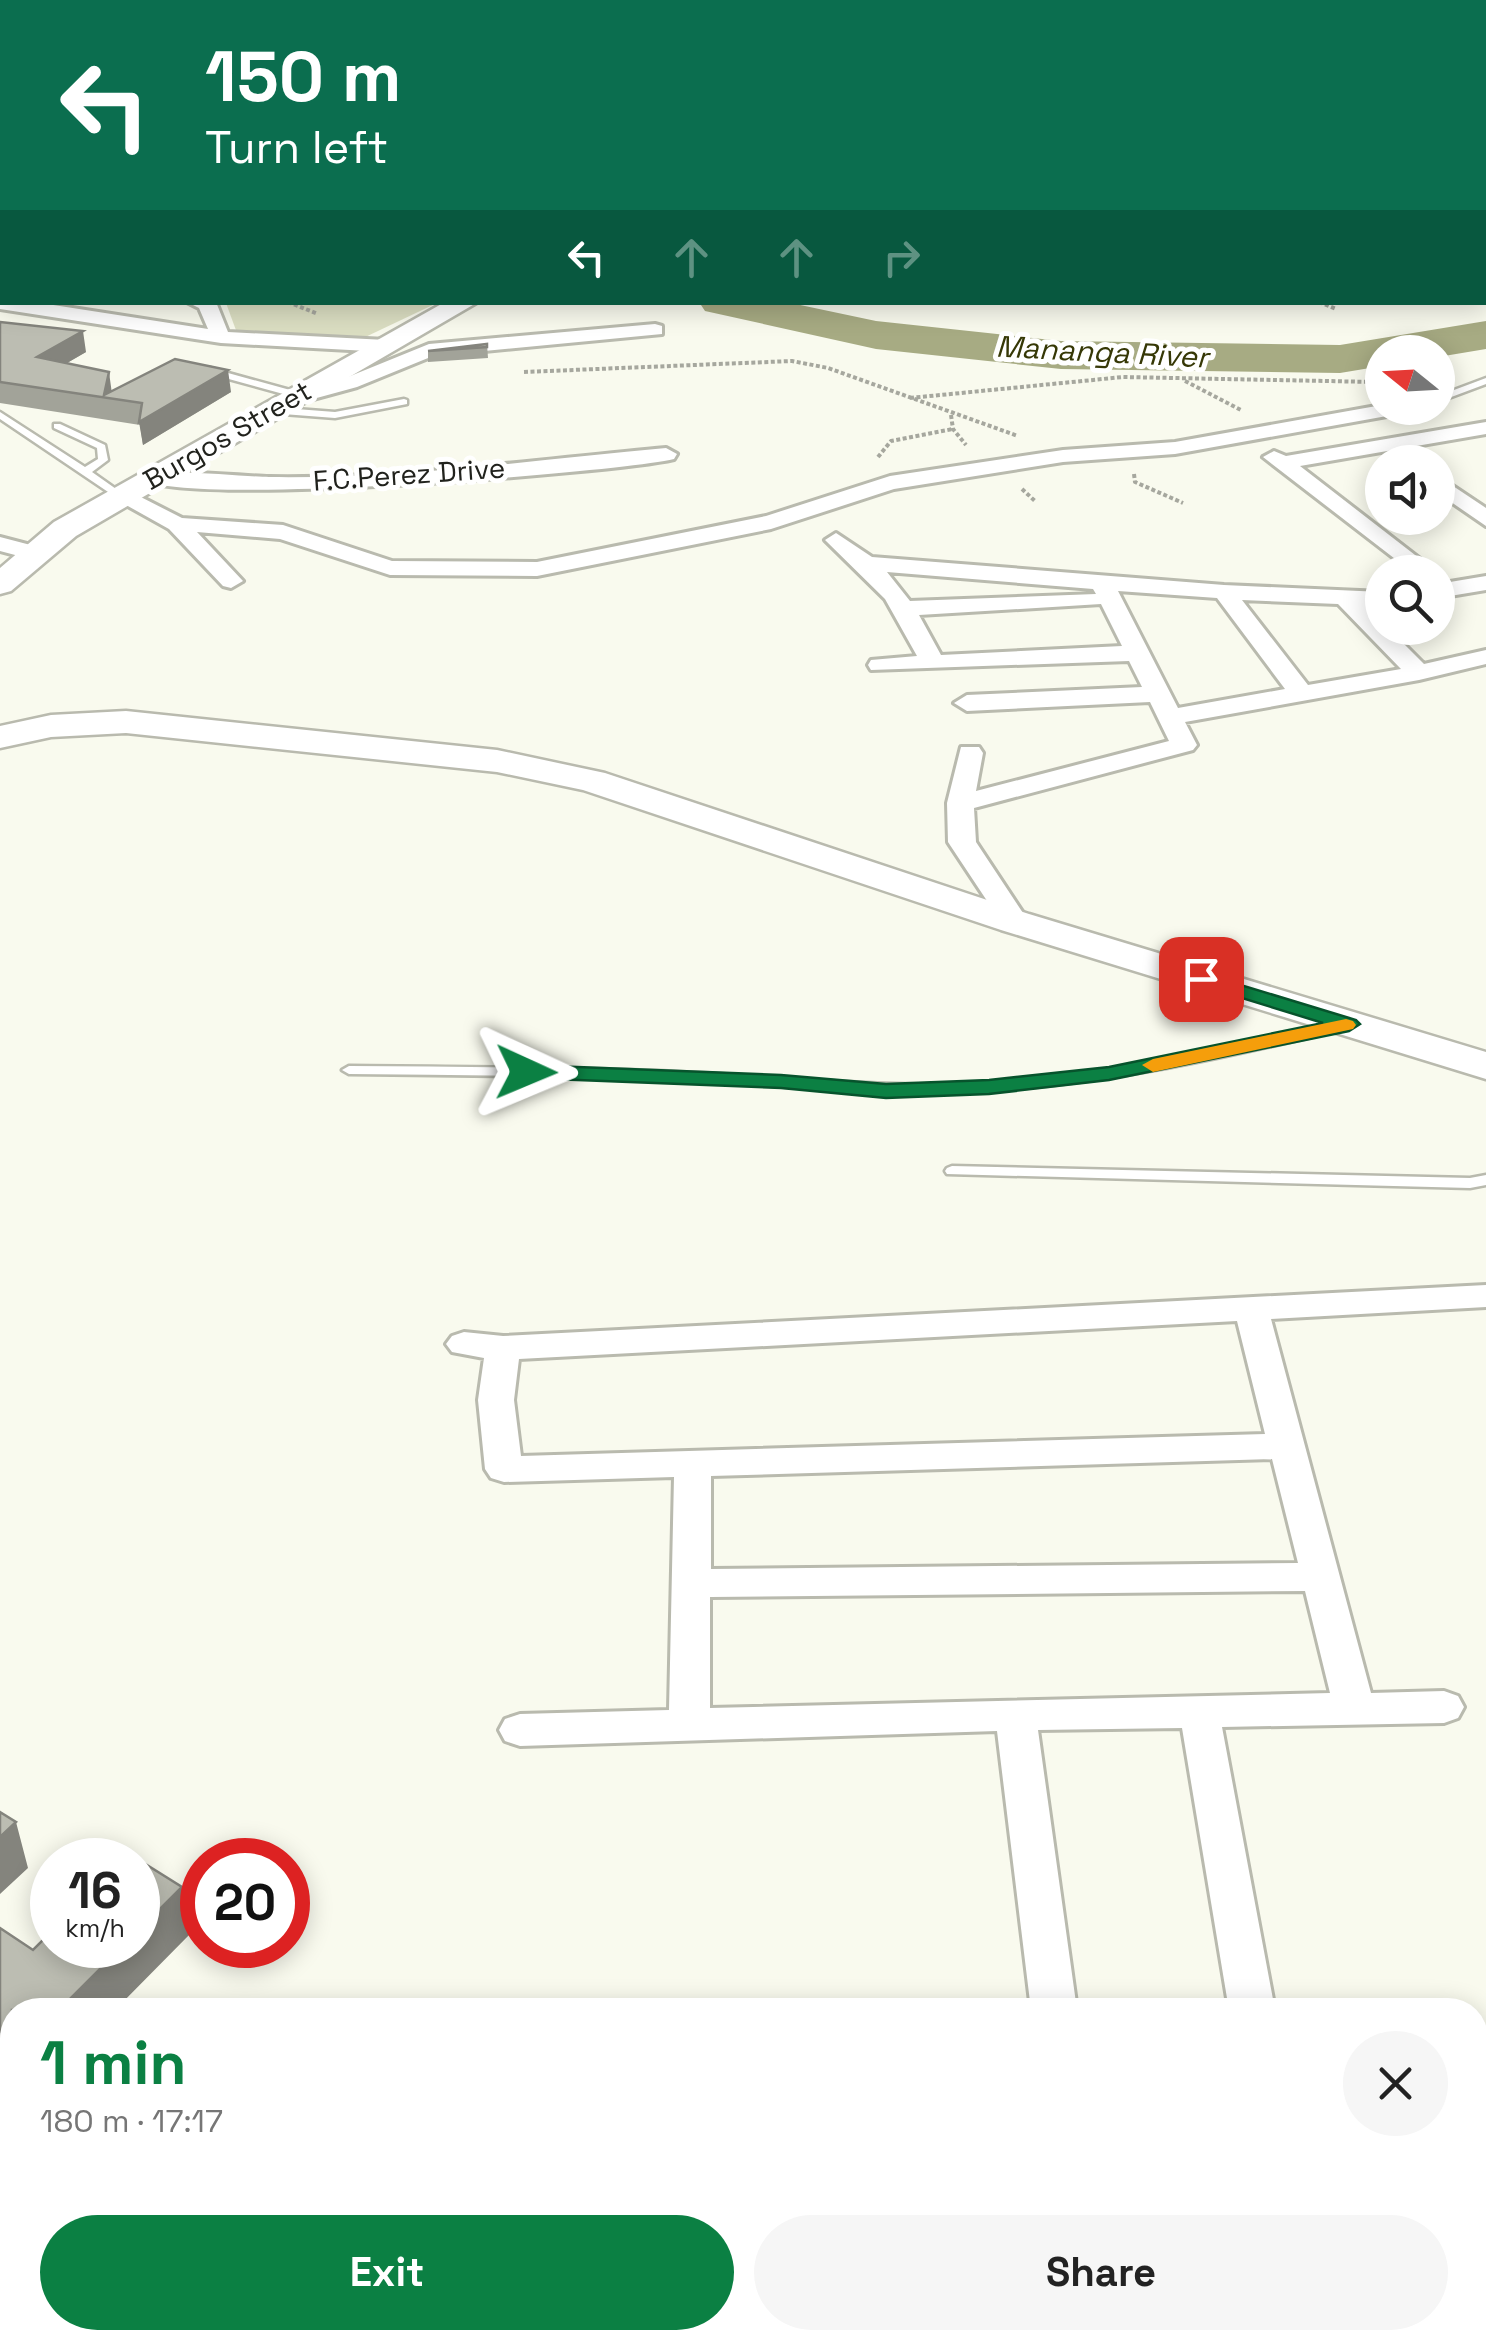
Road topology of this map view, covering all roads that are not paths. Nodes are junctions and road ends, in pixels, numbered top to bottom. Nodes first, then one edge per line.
1 (13, 305) edge
2 (207, 305) edge
3 (459, 305) edge
4 (655, 330) dead end
5 (222, 337) junction
6 (386, 346) junction
7 (196, 367) edge
8 (1486, 381) edge
9 (1455, 393) edge
10 (286, 401) junction
11 (404, 402) dead end
12 (0, 415) edge
13 (1365, 419) edge
14 (57, 426) dead end
15 (1484, 431) edge
16 (1387, 445) edge
17 (1365, 446) edge
18 (1270, 449) junction
19 (666, 454) dead end
20 (85, 472) junction
21 (152, 478) junction
22 (121, 496) junction
23 (1455, 496) edge
24 (1486, 519) edge
25 (177, 524) junction
26 (836, 540) dead end
27 (1404, 555) edge
28 (10, 563) edge
29 (870, 564) junction
30 (232, 580) dead end
31 (1486, 583) edge
32 (1455, 586) edge
33 (1106, 591) junction
34 (1224, 592) junction
35 (1347, 600) junction
36 (1365, 600) edge
37 (907, 608) junction
38 (1137, 653) junction
39 (1486, 657) edge
40 (932, 662) junction
41 (880, 665) dead end
42 (1419, 674) junction
43 (1300, 694) junction
44 (967, 703) dead end
45 (1164, 705) junction
46 (0, 736) edge
47 (970, 752) dead end
48 (960, 803) junction
49 (1015, 922) junction
50 (1349, 1024) junction
51 (1486, 1066) edge
52 (349, 1070) dead end
53 (952, 1170) dead end
54 (1486, 1180) edge
55 (1486, 1296) edge
56 (1251, 1309) junction
57 (464, 1344) dead end
58 (503, 1348) junction
59 (1286, 1446) junction
60 (693, 1462) junction
61 (1320, 1577) junction
62 (689, 1584) junction
63 (1444, 1707) dead end
64 (1199, 1710) junction
65 (1355, 1710) junction
66 (1015, 1714) junction
67 (689, 1724) junction
68 (520, 1730) dead end
69 (1052, 1998) edge
70 (1250, 1998) edge

1 - 5 street
2 - 5 street
3 - 6 street, Burgos Street
4 - 10 street
5 - 6 street
6 - 10 street, Burgos Street
7 - 10 lane
8 - 9 lane
10 - 11 lane
10 - 21 street, Burgos Street
12 - 20 lane
13 - 18 street
14 - 20 lane
15 - 16 street
17 - 18 street
18 - 25 street
18 - 27 street
19 - 21 street, F.C.Perez Drive
20 - 22 lane
21 - 22 street, Burgos Street
22 - 25 street
22 - 28 street, Burgos Street
23 - 24 street
25 - 30 street
26 - 29 street
29 - 33 street
29 - 37 street
31 - 32 street
33 - 34 street
33 - 37 street
33 - 38 street
34 - 35 street
34 - 43 street
35 - 36 street
35 - 42 street
37 - 40 street
38 - 40 street
38 - 45 street
39 - 42 street
40 - 41 street
42 - 43 street
43 - 45 street
44 - 45 street
45 - 48 street
46 - 49 street
47 - 48 street
48 - 49 street
49 - 50 street
50 - 51 street
50 - 52 lane
53 - 54 lane
55 - 56 street
56 - 58 street
56 - 59 street
57 - 58 street
58 - 60 street
59 - 60 street
59 - 61 street
60 - 62 street
61 - 62 street
61 - 65 street
62 - 67 street
63 - 65 street
64 - 65 street
64 - 66 street
64 - 70 street
66 - 67 street
66 - 69 street
67 - 68 street

